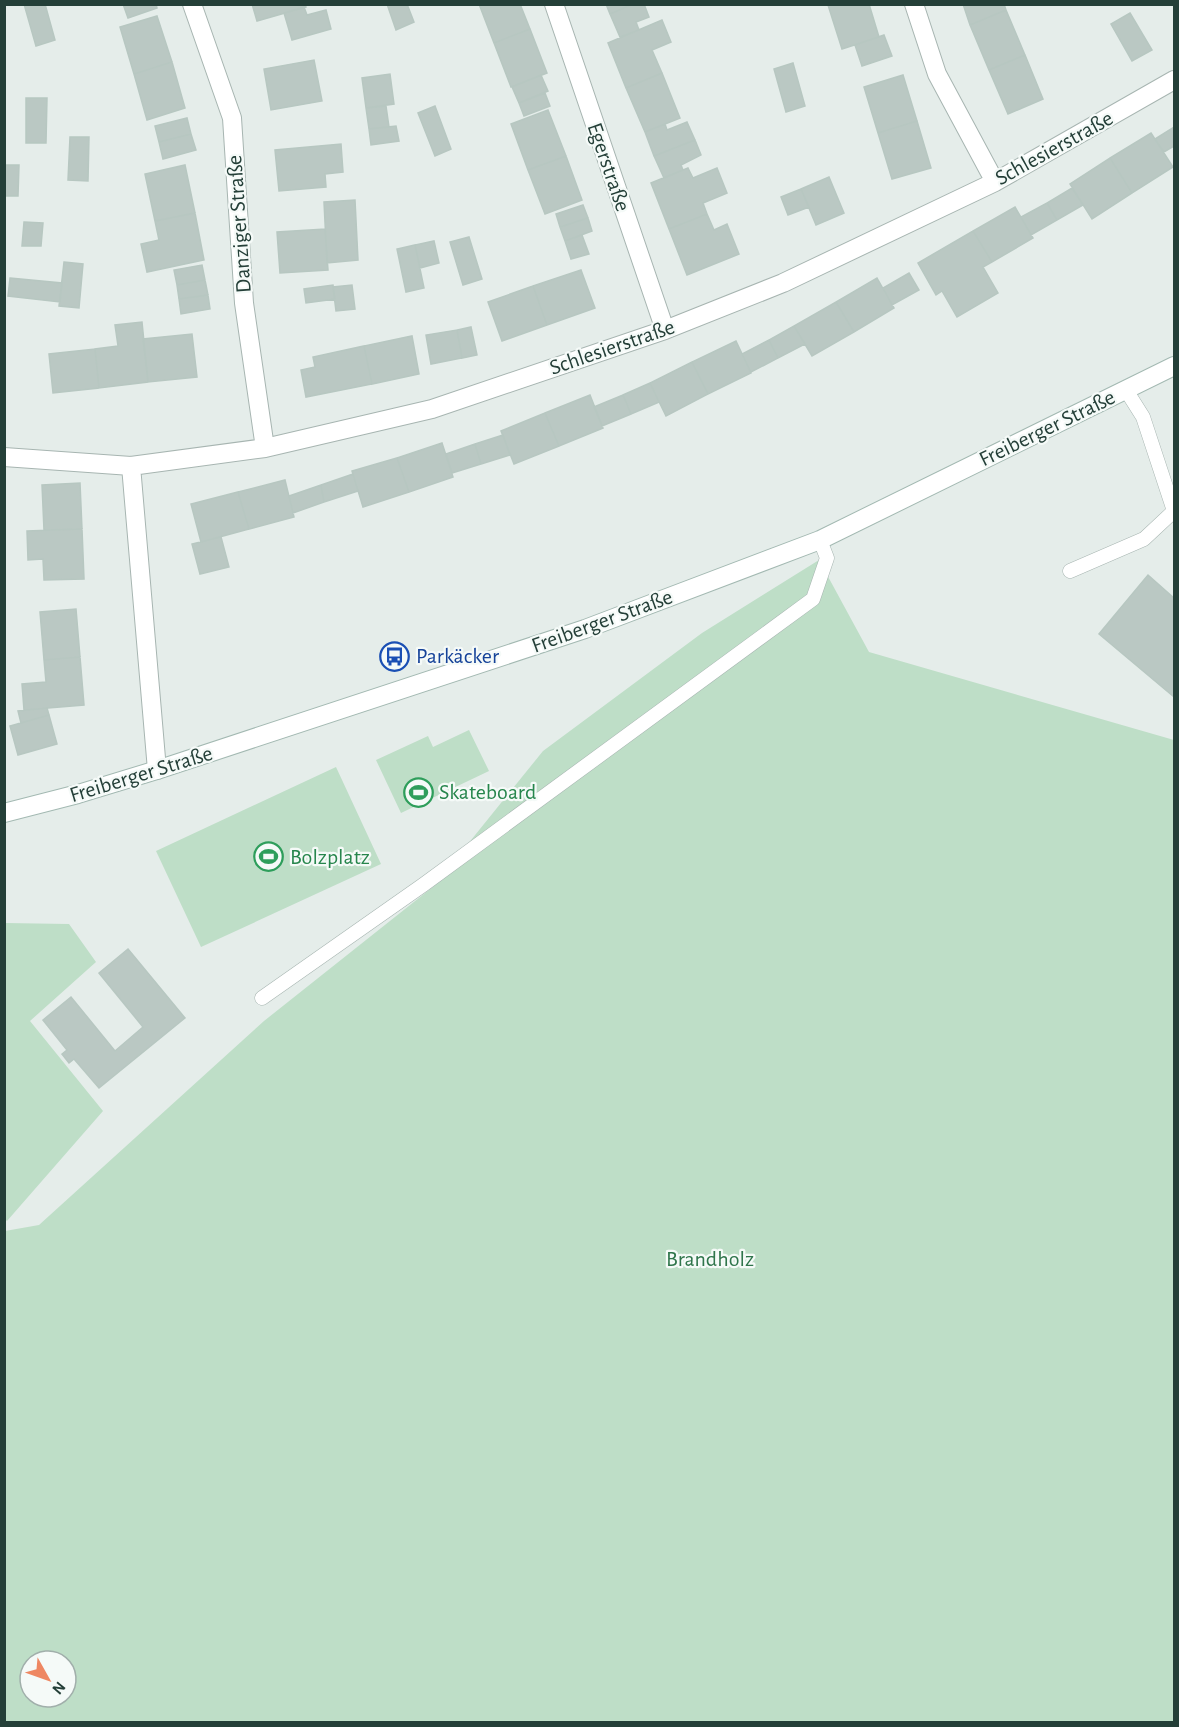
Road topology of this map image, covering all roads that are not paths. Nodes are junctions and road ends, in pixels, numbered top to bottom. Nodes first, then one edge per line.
1 (192, 4) edge
2 (554, 4) edge
3 (914, 4) edge
4 (1174, 80) edge
5 (996, 182) junction
6 (665, 330) junction
7 (1174, 366) edge
8 (1126, 390) junction
9 (265, 448) junction
10 (4, 457) edge
11 (131, 466) junction
12 (820, 540) junction
13 (1070, 572) dead end
14 (157, 770) junction
15 (4, 813) edge
16 (262, 998) dead end

1 - 9 street, Danziger Straße
2 - 6 street, Egerstraße
3 - 5 street
4 - 5 street, Schlesierstraße
5 - 6 street, Schlesierstraße
6 - 9 street, Schlesierstraße
7 - 8 street, Freiberger Straße
8 - 12 street, Freiberger Straße
8 - 13 lane
9 - 11 street, Schlesierstraße
10 - 11 street, Schlesierstraße
11 - 14 street
12 - 14 street, Freiberger Straße
12 - 16 lane
14 - 15 street, Freiberger Straße

